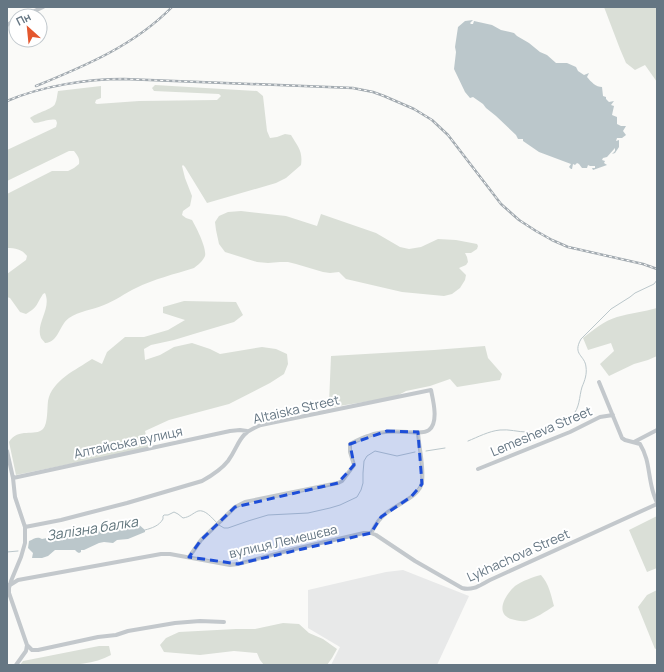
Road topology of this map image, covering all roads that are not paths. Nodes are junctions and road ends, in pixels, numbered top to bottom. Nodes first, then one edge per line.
1 (599, 382) dead end
2 (613, 414) junction
3 (657, 430) edge
4 (248, 431) junction
5 (418, 432) junction
6 (636, 442) junction
7 (7, 451) edge
8 (478, 469) dead end
9 (13, 478) junction
10 (657, 503) edge
11 (25, 527) junction
12 (371, 533) junction
13 (189, 557) junction
14 (8, 585) edge
15 (224, 622) dead end
16 (27, 645) junction
17 (16, 665) edge

1 - 2 street
2 - 6 street
2 - 8 street, Lemesheva Street
3 - 6 street
4 - 5 street, Altaiska Street
4 - 9 street, Алтайська вулиця
4 - 11 street, Altaiska Street
5 - 12 street
5 - 13 street
6 - 10 street
7 - 9 street
9 - 11 street
10 - 12 street, Lykhachova Street
11 - 14 street
12 - 13 street, вулиця Лемешєва
13 - 14 street, вулиця Лемешєва
14 - 16 street
15 - 16 street
16 - 17 street

